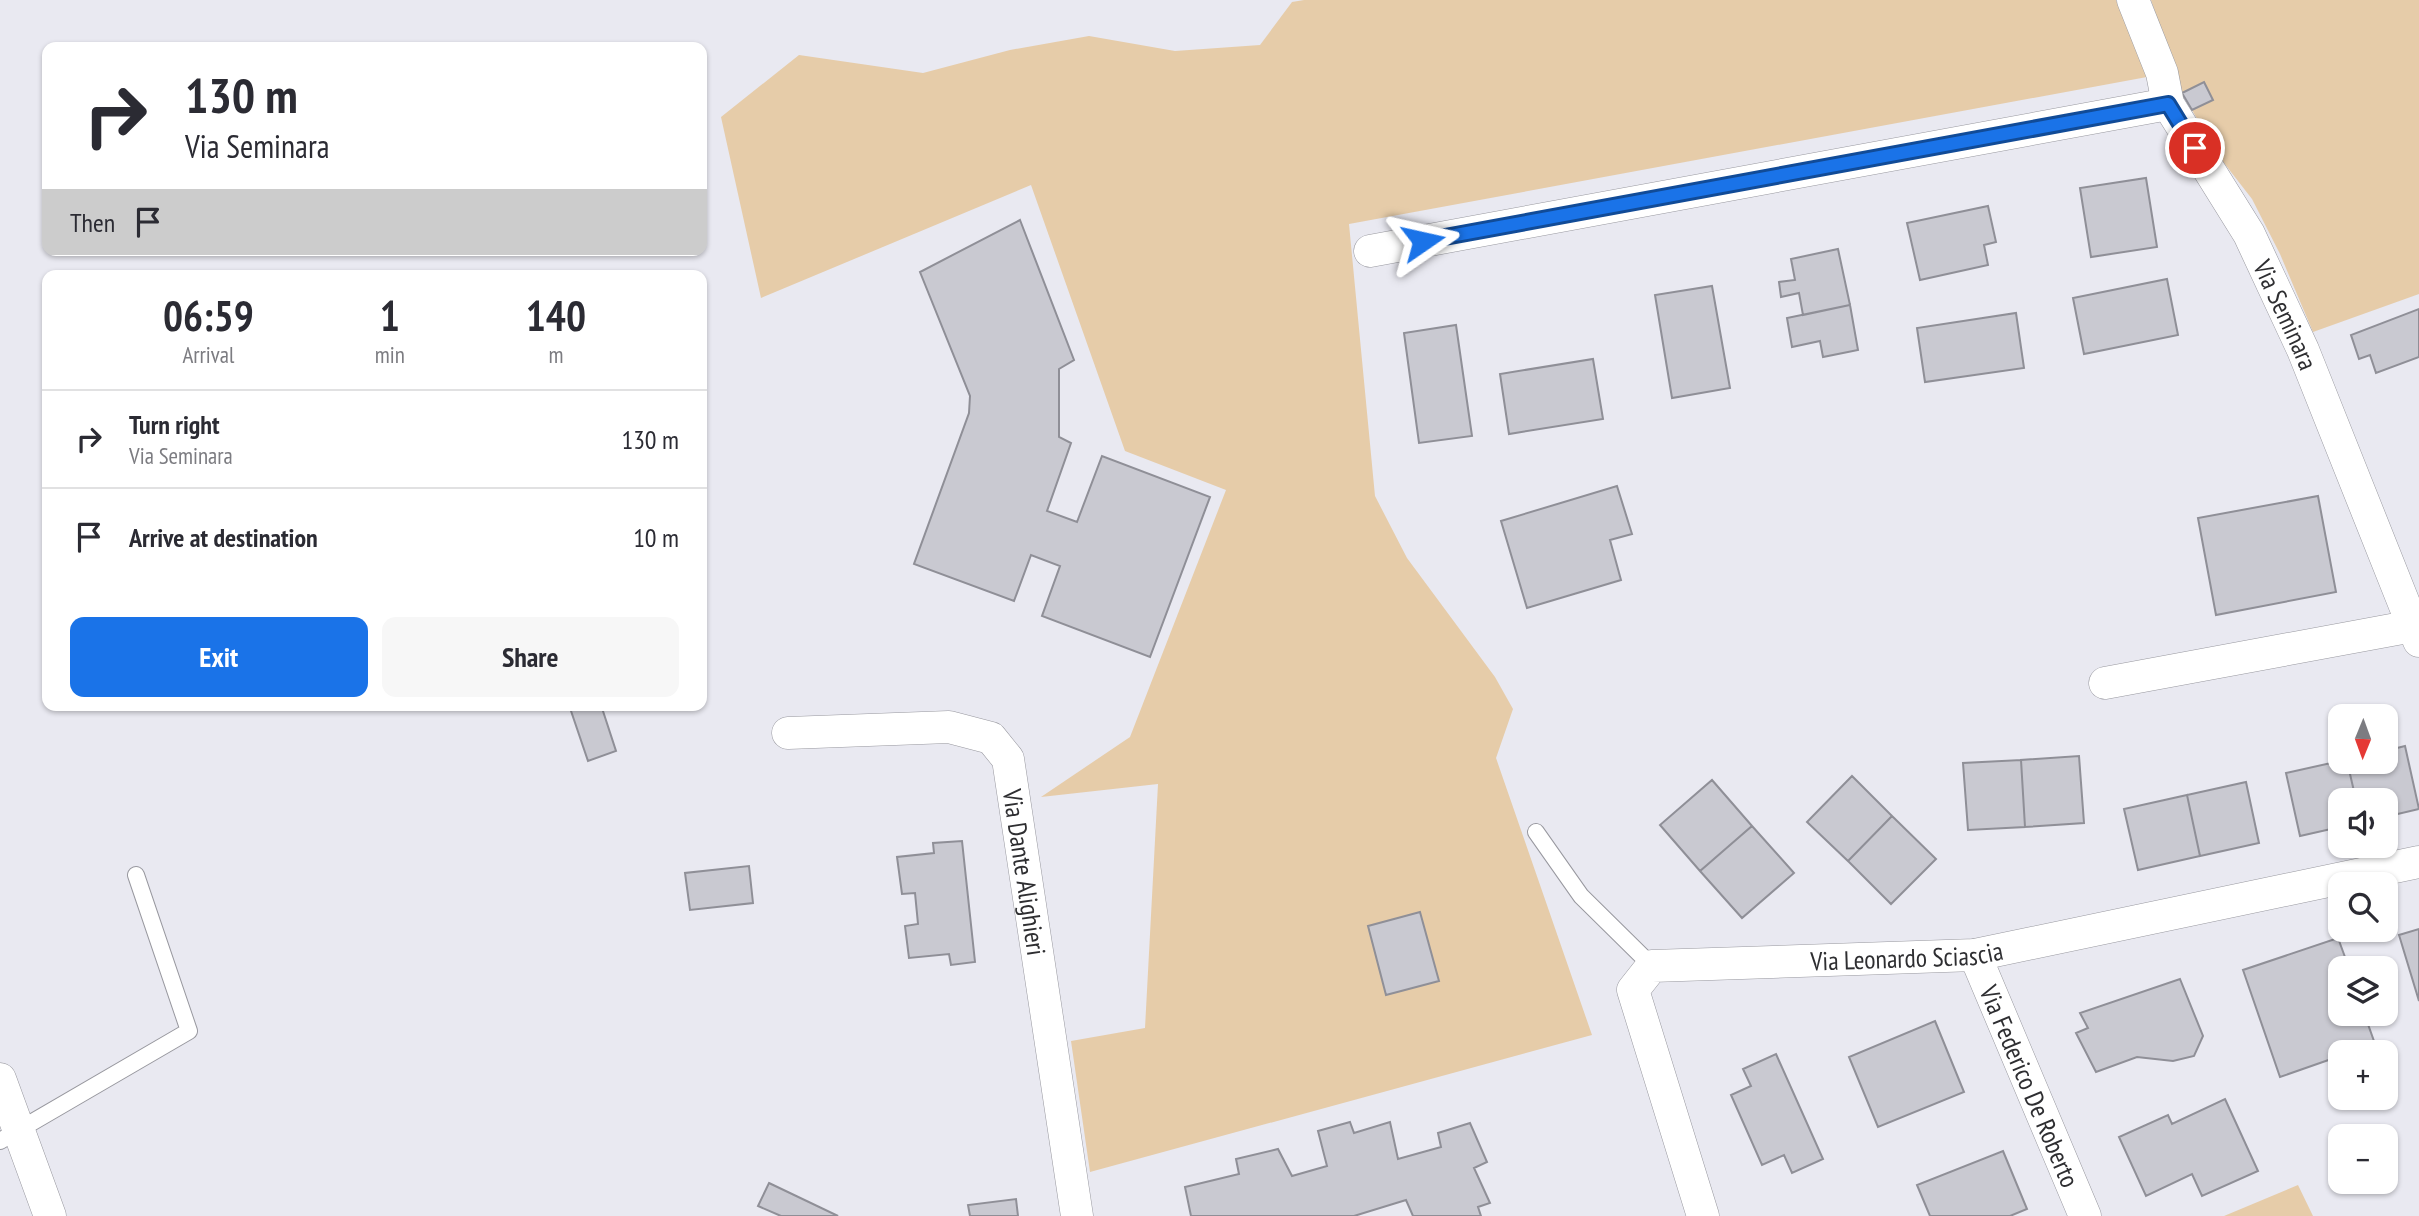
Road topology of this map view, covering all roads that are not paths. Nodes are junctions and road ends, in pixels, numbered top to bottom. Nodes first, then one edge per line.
1 (2133, 0) edge
2 (2168, 104) junction
3 (1370, 251) dead end
4 (2416, 634) edge
5 (2105, 683) dead end
6 (788, 733) dead end
7 (1536, 832) dead end
8 (2419, 862) edge
9 (136, 875) dead end
10 (1975, 955) junction
11 (1652, 967) junction
12 (0, 1079) edge
13 (9, 1136) edge
14 (50, 1216) edge
15 (1077, 1216) edge
16 (1703, 1216) edge
17 (2085, 1216) edge

1 - 2 street, Via Seminara
2 - 3 street
2 - 4 street, Via Seminara
4 - 5 street
6 - 15 street, Via Dante Alighieri
7 - 11 lane
8 - 10 street, Via Leonardo Sciascia
9 - 13 lane
10 - 11 street, Via Leonardo Sciascia
10 - 17 street, Via Federico De Roberto
11 - 16 street
12 - 13 street
13 - 14 street

